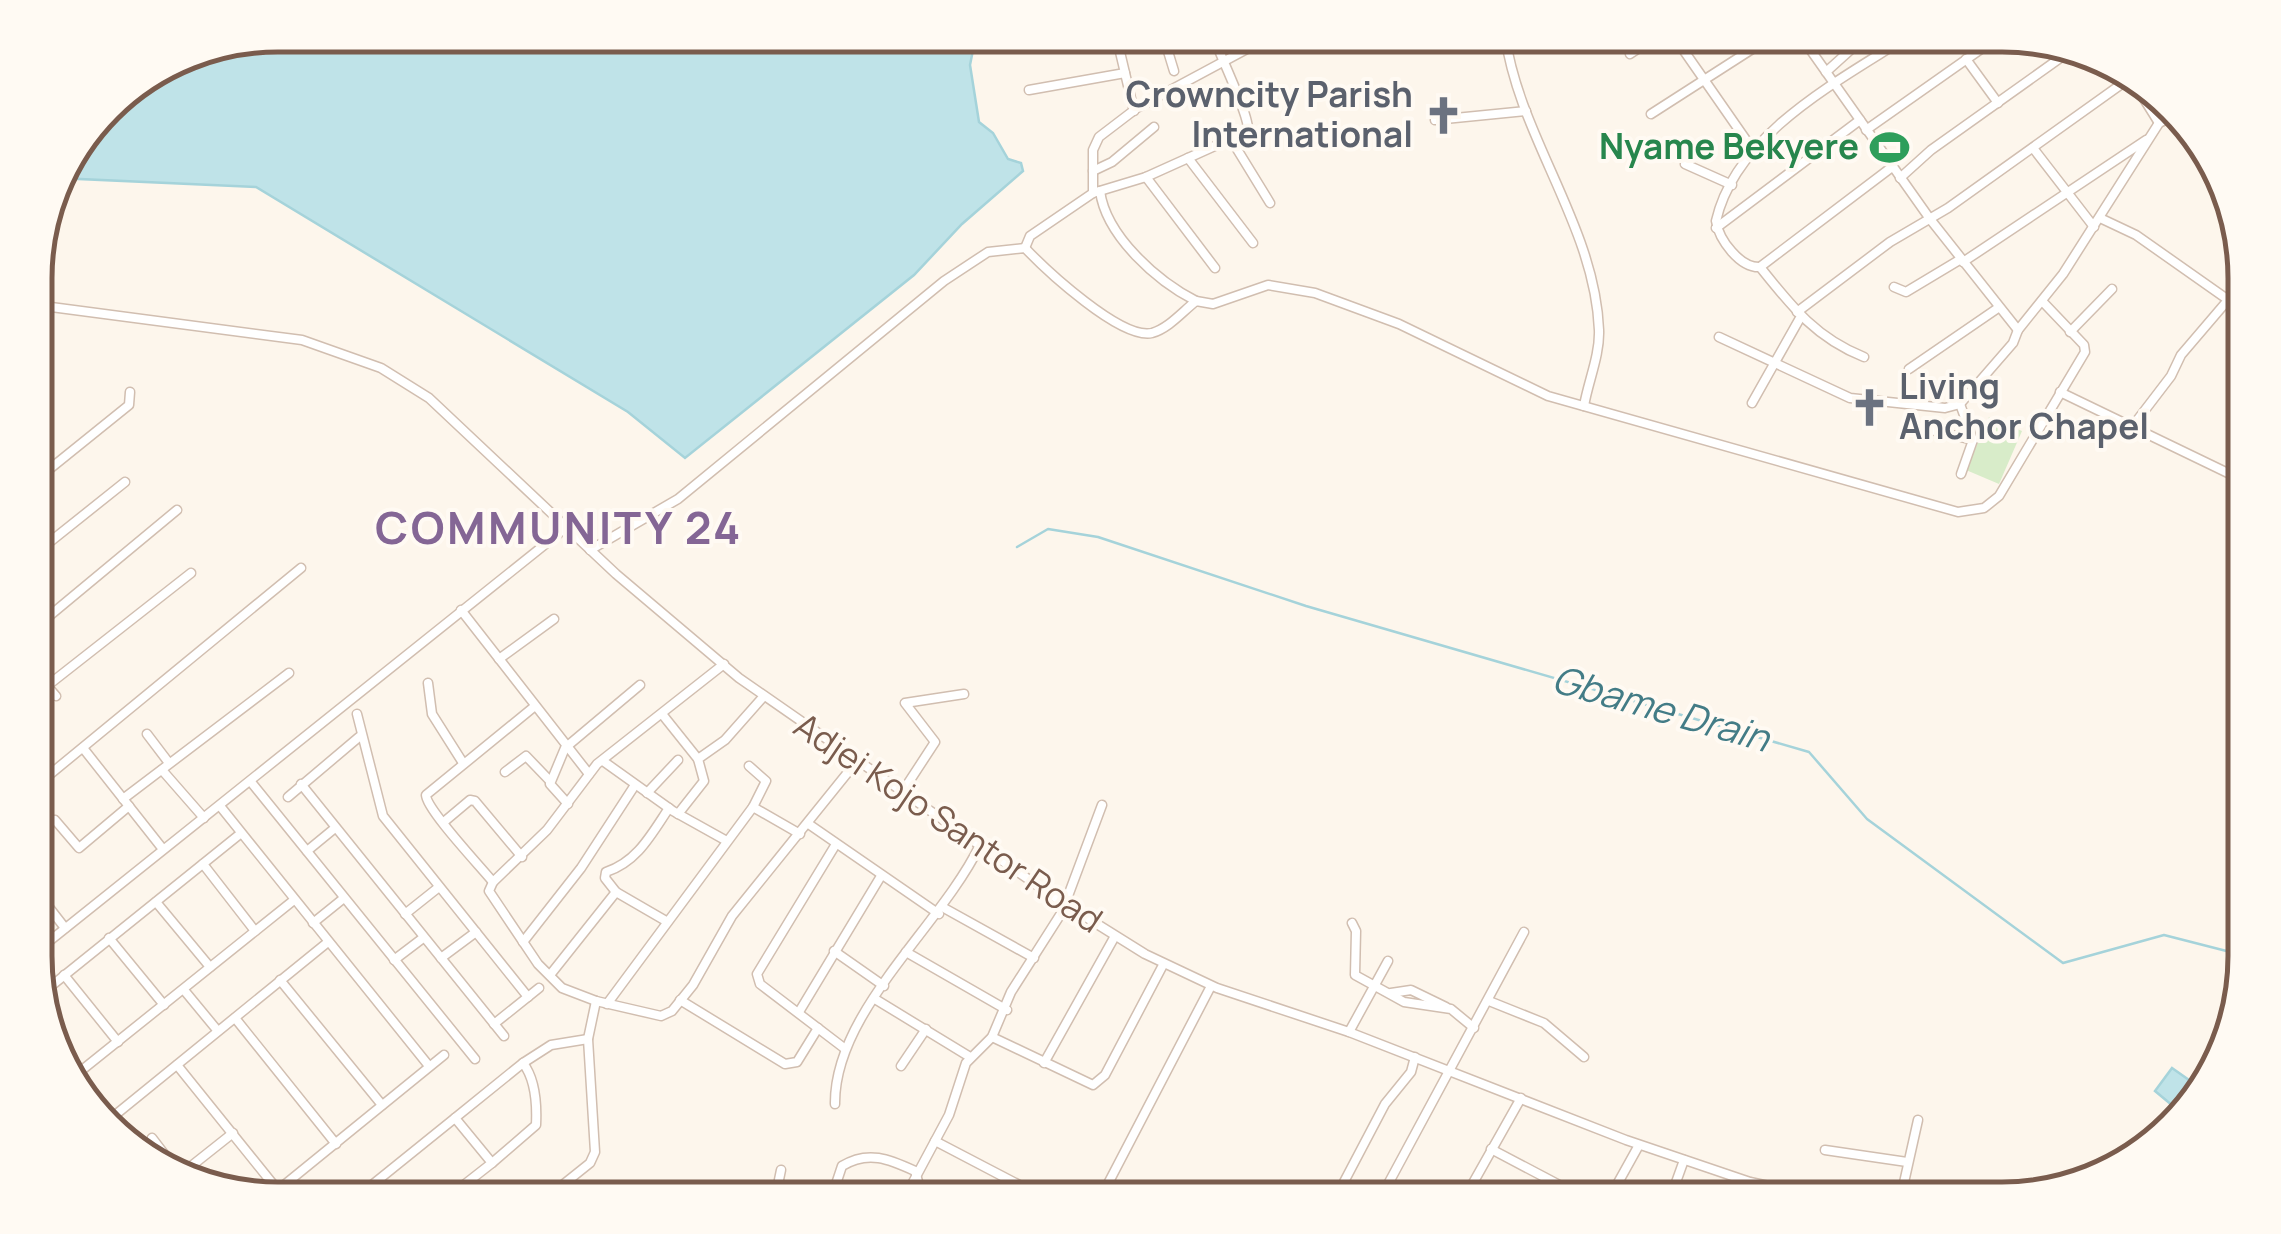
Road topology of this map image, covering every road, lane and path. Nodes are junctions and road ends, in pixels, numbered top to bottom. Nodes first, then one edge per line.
1 (1119, 52) edge
2 (1168, 52) edge
3 (1218, 52) edge
4 (1242, 52) edge
5 (1509, 52) edge
6 (1633, 52) edge
7 (1684, 52) edge
8 (1747, 52) edge
9 (1812, 52) edge
10 (1848, 52) edge
11 (1884, 52) edge
12 (1975, 52) edge
13 (1630, 54) dead end
14 (1966, 58) junction
15 (2058, 60) edge
16 (1222, 64) junction
17 (1174, 71) dead end
18 (1826, 72) junction
19 (1125, 73) junction
20 (1703, 80) junction
21 (1834, 84) junction
22 (2120, 86) edge
23 (1029, 90) dead end
24 (1998, 103) junction
25 (2149, 107) edge
26 (1134, 110) junction
27 (1526, 111) junction
28 (1650, 114) dead end
29 (1436, 120) dead end
30 (1860, 120) junction
31 (2164, 121) edge
32 (2159, 123) junction
33 (1154, 127) dead end
34 (1866, 130) junction
35 (1232, 140) junction
36 (2148, 140) junction
37 (2034, 148) junction
38 (1753, 150) junction
39 (1188, 158) junction
40 (1685, 164) dead end
41 (1892, 167) junction
42 (1093, 171) junction
43 (1146, 176) junction
44 (1900, 178) junction
45 (1732, 185) junction
46 (1096, 192) junction
47 (2066, 193) junction
48 (1270, 203) dead end
49 (2100, 218) junction
50 (1930, 219) junction
51 (2094, 227) junction
52 (1716, 228) junction
53 (1253, 243) dead end
54 (1025, 248) junction
55 (1962, 260) junction
56 (1760, 267) junction
57 (1215, 268) dead end
58 (1894, 287) dead end
59 (2112, 289) dead end
60 (2228, 300) joint
61 (1196, 301) junction
62 (2042, 301) junction
63 (53, 307) edge
64 (1998, 308) junction
65 (1799, 315) junction
66 (2018, 330) junction
67 (2070, 332) junction
68 (1719, 336) dead end
69 (1864, 357) dead end
70 (1773, 364) junction
71 (1909, 369) dead end
72 (130, 392) dead end
73 (2060, 392) junction
74 (1752, 403) dead end
75 (1960, 404) junction
76 (1584, 406) junction
77 (1910, 425) dead end
78 (2132, 427) junction
79 (1973, 440) junction
80 (53, 467) edge
81 (2228, 473) edge
82 (1961, 474) dead end
83 (125, 482) dead end
84 (177, 510) dead end
85 (568, 526) junction
86 (53, 540) edge
87 (590, 550) junction
88 (301, 568) dead end
89 (191, 573) dead end
90 (461, 610) junction
91 (52, 614) edge
92 (554, 619) dead end
93 (500, 659) junction
94 (724, 664) junction
95 (289, 673) dead end
96 (428, 682) dead end
97 (52, 683) edge
98 (640, 686) dead end
99 (52, 691) edge
100 (964, 694) dead end
101 (56, 696) dead end
102 (764, 696) junction
103 (536, 706) junction
104 (357, 714) dead end
105 (662, 714) junction
106 (146, 734) dead end
107 (359, 737) junction
108 (83, 748) junction
109 (565, 748) junction
110 (698, 759) junction
111 (678, 760) dead end
112 (603, 761) junction
113 (857, 761) junction
114 (463, 763) junction
115 (165, 766) junction
116 (749, 766) dead end
117 (506, 772) dead end
118 (52, 773) edge
119 (589, 774) junction
120 (250, 782) junction
121 (301, 784) junction
122 (550, 784) junction
123 (635, 785) junction
124 (903, 790) junction
125 (646, 793) junction
126 (288, 797) dead end
127 (126, 803) junction
128 (568, 804) junction
129 (1102, 805) dead end
130 (220, 806) junction
131 (753, 807) junction
132 (674, 811) junction
133 (204, 818) junction
134 (55, 820) dead end
135 (445, 821) junction
136 (810, 825) junction
137 (335, 828) junction
138 (240, 834) junction
139 (800, 834) junction
140 (725, 840) junction
141 (836, 844) junction
142 (980, 845) junction
143 (162, 848) junction
144 (307, 852) junction
145 (522, 857) junction
146 (203, 864) junction
147 (881, 876) junction
148 (493, 882) junction
149 (439, 888) junction
150 (616, 892) junction
151 (344, 898) junction
152 (294, 900) junction
153 (156, 902) junction
154 (1065, 904) junction
155 (942, 911) junction
156 (52, 912) edge
157 (405, 914) junction
158 (666, 921) junction
159 (314, 923) junction
160 (1352, 923) dead end
161 (65, 928) junction
162 (256, 931) junction
163 (476, 932) junction
164 (1524, 932) dead end
165 (1116, 936) junction
166 (109, 938) junction
167 (423, 938) junction
168 (52, 939) edge
169 (328, 942) junction
170 (524, 942) junction
171 (834, 951) junction
172 (906, 952) junction
173 (441, 958) junction
174 (1034, 958) junction
175 (394, 960) junction
176 (1388, 961) dead end
177 (1164, 964) junction
178 (210, 967) junction
179 (64, 975) junction
180 (550, 975) junction
181 (280, 980) junction
182 (54, 983) edge
183 (884, 986) junction
184 (1211, 986) junction
185 (1376, 987) junction
186 (539, 988) dead end
187 (184, 990) junction
188 (528, 996) junction
189 (680, 1000) junction
190 (875, 1000) junction
191 (596, 1002) junction
192 (1489, 1002) junction
193 (606, 1004) junction
194 (164, 1005) junction
195 (1007, 1010) junction
196 (799, 1012) junction
197 (235, 1018) junction
198 (494, 1024) junction
199 (818, 1028) junction
200 (1474, 1028) junction
201 (926, 1029) junction
202 (217, 1030) junction
203 (1349, 1032) junction
204 (504, 1036) dead end
205 (992, 1037) junction
206 (588, 1038) junction
207 (118, 1042) junction
208 (844, 1048) junction
209 (444, 1055) dead end
210 (970, 1057) junction
211 (1584, 1057) dead end
212 (1415, 1058) junction
213 (475, 1059) dead end
214 (1044, 1063) junction
215 (523, 1064) junction
216 (177, 1065) junction
217 (429, 1066) junction
218 (901, 1066) dead end
219 (83, 1068) edge
220 (1450, 1070) junction
221 (1521, 1098) junction
222 (835, 1104) dead end
223 (382, 1106) junction
224 (117, 1113) edge
225 (456, 1118) junction
226 (1918, 1120) dead end
227 (232, 1133) junction
228 (152, 1138) dead end
229 (935, 1142) junction
230 (336, 1144) junction
231 (1639, 1145) junction
232 (158, 1146) edge
233 (1491, 1149) junction
234 (1824, 1150) dead end
235 (1684, 1160) junction
236 (1908, 1162) junction
237 (492, 1163) junction
238 (194, 1165) edge
239 (780, 1170) dead end
240 (915, 1172) junction
241 (1344, 1181) edge
242 (1390, 1181) edge
243 (1474, 1181) edge
244 (1552, 1181) edge
245 (1618, 1181) edge
246 (1676, 1181) edge
247 (1749, 1181) edge
248 (1907, 1181) edge
249 (271, 1182) edge
250 (288, 1182) edge
251 (379, 1182) edge
252 (468, 1182) edge
253 (567, 1182) edge
254 (778, 1182) edge
255 (837, 1182) edge
256 (911, 1182) edge
257 (919, 1182) edge
258 (1012, 1182) edge
259 (1109, 1182) edge

1 - 19 street
2 - 17 street
3 - 16 street
4 - 16 street
5 - 27 street
6 - 13 street
7 - 20 street
8 - 20 street
9 - 18 street
10 - 18 street
11 - 21 street
12 - 14 street
14 - 24 street
14 - 34 street
15 - 24 street
16 - 26 street
16 - 35 street
18 - 21 street
19 - 23 street
19 - 26 street
20 - 28 street
20 - 38 street
21 - 30 street
21 - 38 street
22 - 37 street
24 - 44 street
25 - 32 street
26 - 42 street
27 - 29 street
27 - 76 street
30 - 34 street
30 - 52 street
31 - 32 street
32 - 36 street
33 - 42 street
34 - 41 street
35 - 39 street
35 - 48 street
36 - 47 street
36 - 49 street
37 - 47 street
37 - 50 street
38 - 45 street
39 - 43 street
39 - 53 street
40 - 45 street
41 - 44 street
41 - 56 street
42 - 46 street
43 - 46 street
43 - 57 street
44 - 50 street
45 - 52 street
46 - 54 street
46 - 61 street
47 - 51 street
47 - 55 street
49 - 51 street
49 - 60 street
50 - 55 street
50 - 65 street
51 - 62 street
52 - 56 street
54 - 61 street
54 - 87 street
55 - 58 street
55 - 64 street
56 - 65 street
59 - 67 street
60 - 78 street
61 - 76 street
62 - 66 street
62 - 67 street
63 - 85 street, Adjei Kojo Santor Road
64 - 66 street
64 - 71 street
65 - 69 street
65 - 70 street
66 - 75 street
67 - 73 street
68 - 70 street
70 - 74 street
70 - 75 street
72 - 80 street
73 - 76 street
73 - 78 street
75 - 79 street
77 - 79 street
78 - 81 street
79 - 82 street
83 - 86 street
84 - 91 street
85 - 87 street, Adjei Kojo Santor Road
85 - 90 street
87 - 94 street, Adjei Kojo Santor Road
88 - 108 street
89 - 97 street
90 - 93 street
90 - 120 street
92 - 93 street
93 - 103 street
94 - 102 street, Adjei Kojo Santor Road
94 - 105 street
95 - 115 street
96 - 114 street
98 - 109 street
99 - 101 street
100 - 124 street
102 - 110 street
102 - 113 street, Adjei Kojo Santor Road
103 - 109 street
103 - 114 street
104 - 107 street
105 - 110 street
105 - 112 street
106 - 115 street
107 - 121 street
107 - 149 street
108 - 118 street
108 - 127 street
109 - 119 street
109 - 122 street
110 - 132 street
111 - 125 street
112 - 119 street
112 - 123 street
113 - 124 street, Adjei Kojo Santor Road
113 - 136 street
114 - 135 street
115 - 127 street
115 - 133 street
116 - 131 street
117 - 122 street
119 - 128 street
120 - 130 street
120 - 144 street
121 - 126 street
121 - 137 street
122 - 128 street
123 - 125 street
123 - 170 street
124 - 142 street, Adjei Kojo Santor Road
125 - 132 street
127 - 134 street
127 - 143 street
128 - 145 street
129 - 154 street
130 - 133 street
130 - 138 street
131 - 139 street
131 - 140 street
132 - 140 street
132 - 150 street
133 - 143 street
135 - 145 street
135 - 148 street
136 - 139 street
136 - 141 street
137 - 144 street
137 - 157 street
138 - 146 street
138 - 152 street
139 - 189 street
140 - 158 street
141 - 147 street
141 - 196 street
142 - 154 street, Adjei Kojo Santor Road
142 - 155 street
143 - 161 street
144 - 151 street
145 - 148 street
146 - 153 street
146 - 162 street
147 - 155 street
147 - 171 street
148 - 170 street
149 - 157 street
149 - 163 street
150 - 158 street
150 - 180 street
151 - 159 street
151 - 175 street
152 - 159 street
152 - 162 street
153 - 166 street
153 - 178 street
154 - 165 street, Adjei Kojo Santor Road
154 - 174 street
155 - 172 street
155 - 174 street
156 - 161 street
157 - 167 street
158 - 193 street
159 - 169 street
160 - 185 street
161 - 168 street
162 - 178 street
163 - 173 street
163 - 188 street
164 - 192 street
165 - 177 street, Adjei Kojo Santor Road
165 - 214 street
166 - 179 street
166 - 194 street
167 - 173 street
167 - 175 street
169 - 181 street
169 - 217 street
170 - 180 street
171 - 183 street
171 - 196 street
172 - 183 street
172 - 195 street
173 - 198 street
174 - 195 street
175 - 213 street
176 - 185 street
177 - 184 street, Adjei Kojo Santor Road
177 - 214 street
178 - 187 street
179 - 182 street
179 - 207 street
180 - 191 street
181 - 197 street
181 - 223 street
183 - 190 street
184 - 203 street, Adjei Kojo Santor Road
184 - 259 street
185 - 200 street
185 - 203 street
186 - 188 street
187 - 194 street
187 - 202 street
188 - 198 street
189 - 193 street
189 - 199 street
190 - 201 street
190 - 208 street
191 - 193 street
191 - 206 street
192 - 200 street
192 - 211 street
194 - 207 street
195 - 205 street
196 - 199 street
197 - 202 street
197 - 230 street
198 - 204 street
199 - 208 street
200 - 220 street
201 - 210 street
201 - 218 street
202 - 216 street
203 - 212 street, Adjei Kojo Santor Road
205 - 210 street
205 - 214 street
206 - 215 street
206 - 253 street
207 - 219 street
208 - 222 street
209 - 217 street
210 - 229 street
212 - 220 street, Adjei Kojo Santor Road
212 - 241 street
215 - 225 street
215 - 237 street
216 - 224 street
216 - 227 street
217 - 223 street
220 - 221 street, Adjei Kojo Santor Road
220 - 242 street
221 - 231 street, Adjei Kojo Santor Road
221 - 233 street
223 - 230 street
225 - 237 street
225 - 251 street
226 - 236 street
227 - 238 street
227 - 249 street
228 - 232 street
229 - 240 street
229 - 258 street
230 - 250 street
231 - 235 street, Adjei Kojo Santor Road
231 - 245 street
233 - 243 street
233 - 244 street
234 - 236 street
235 - 246 street
235 - 247 street, Adjei Kojo Santor Road
236 - 248 street
237 - 252 street
239 - 254 street
240 - 255 street
240 - 256 street
240 - 257 street

